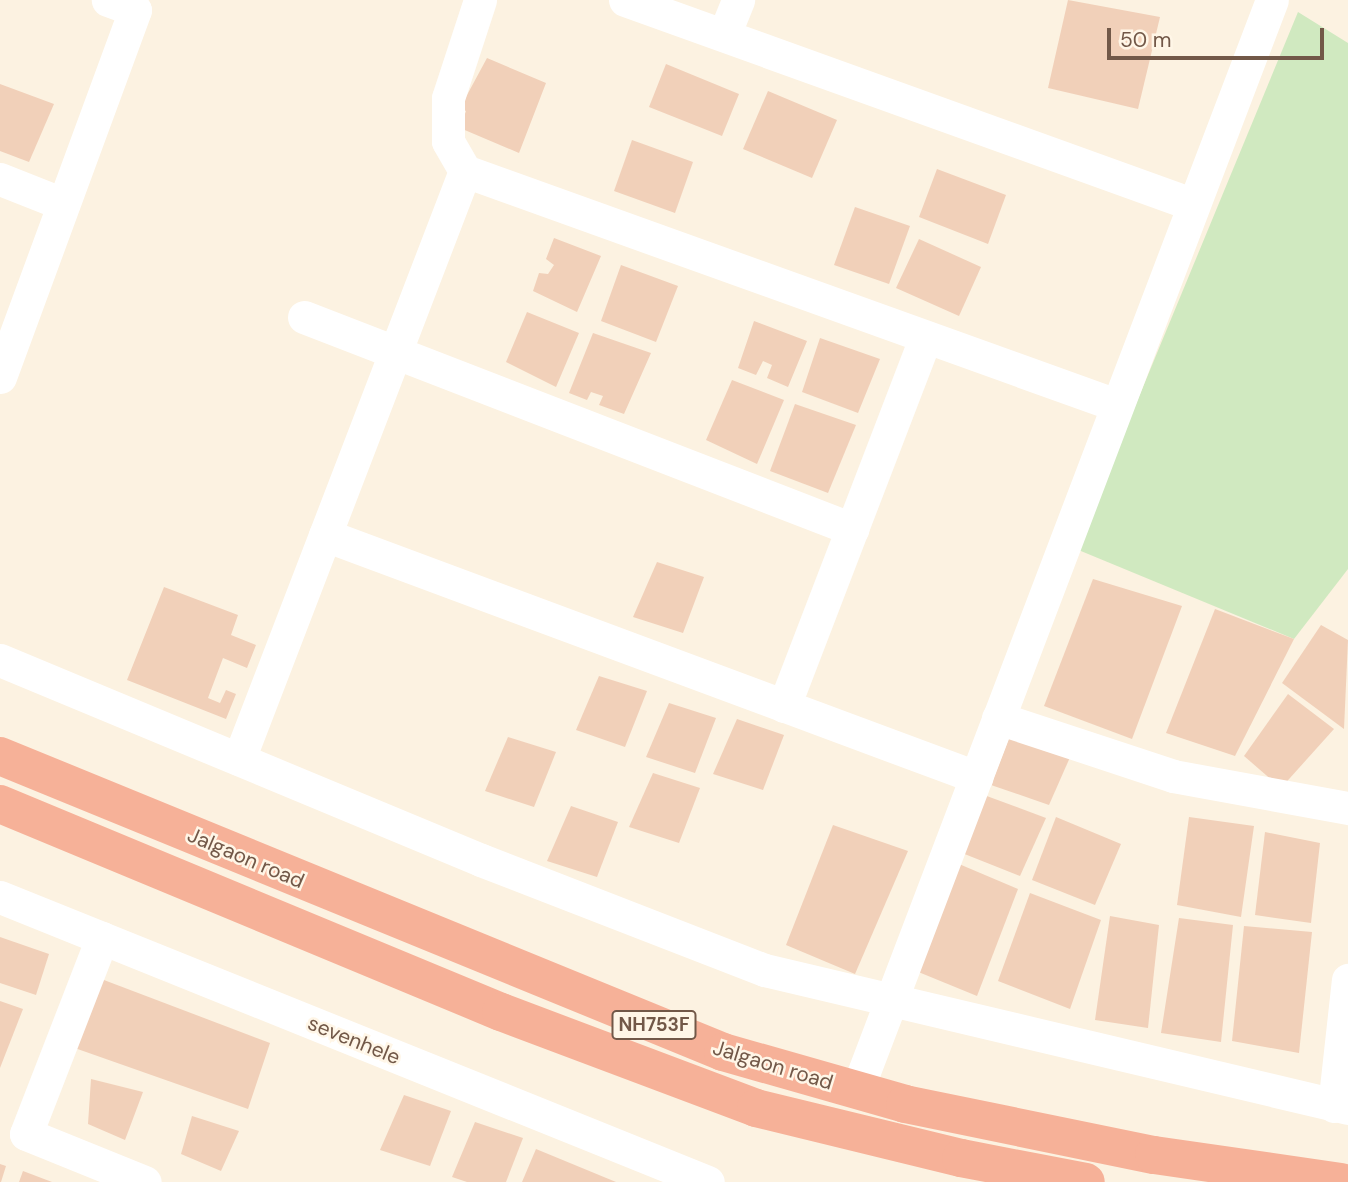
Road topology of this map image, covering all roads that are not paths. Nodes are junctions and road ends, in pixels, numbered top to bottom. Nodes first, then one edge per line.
1 (108, 0) edge
2 (480, 0) edge
3 (625, 0) edge
4 (738, 0) edge
5 (1272, 0) edge
6 (724, 35) junction
7 (465, 171) junction
8 (0, 179) edge
9 (63, 204) junction
10 (1192, 204) junction
11 (304, 317) dead end
12 (926, 337) junction
13 (396, 350) junction
14 (0, 377) edge
15 (1116, 405) junction
16 (852, 529) junction
17 (325, 534) junction
18 (0, 660) edge
19 (784, 706) junction
20 (998, 718) junction
21 (0, 756) edge
22 (239, 759) junction
23 (976, 777) junction
24 (0, 804) edge
25 (1348, 808) edge
26 (0, 897) edge
27 (102, 938) junction
28 (1348, 980) edge
29 (892, 1000) junction
30 (857, 1090) junction
31 (1341, 1107) edge
32 (700, 1180) edge
33 (145, 1182) edge
34 (1086, 1182) edge
35 (1341, 1182) edge

1 - 9 street
2 - 7 street
3 - 6 street
4 - 6 street
5 - 10 street
6 - 10 street
7 - 12 street
7 - 13 street
8 - 9 street
9 - 14 street
10 - 15 street
11 - 13 street
12 - 15 street
12 - 16 street
13 - 16 street
13 - 17 street
15 - 20 street
16 - 19 street
17 - 19 street
17 - 22 street
18 - 22 street
19 - 23 street
20 - 23 street
20 - 25 street
21 - 30 highway, Jalgaon road / NH753F
22 - 29 street
23 - 29 street
24 - 34 highway, Jalgaon road / NH753F
26 - 27 street, sevenhele
27 - 32 street, sevenhele
27 - 33 street
28 - 31 street
29 - 30 street
29 - 31 street
30 - 35 highway, Jalgaon road / NH753F

